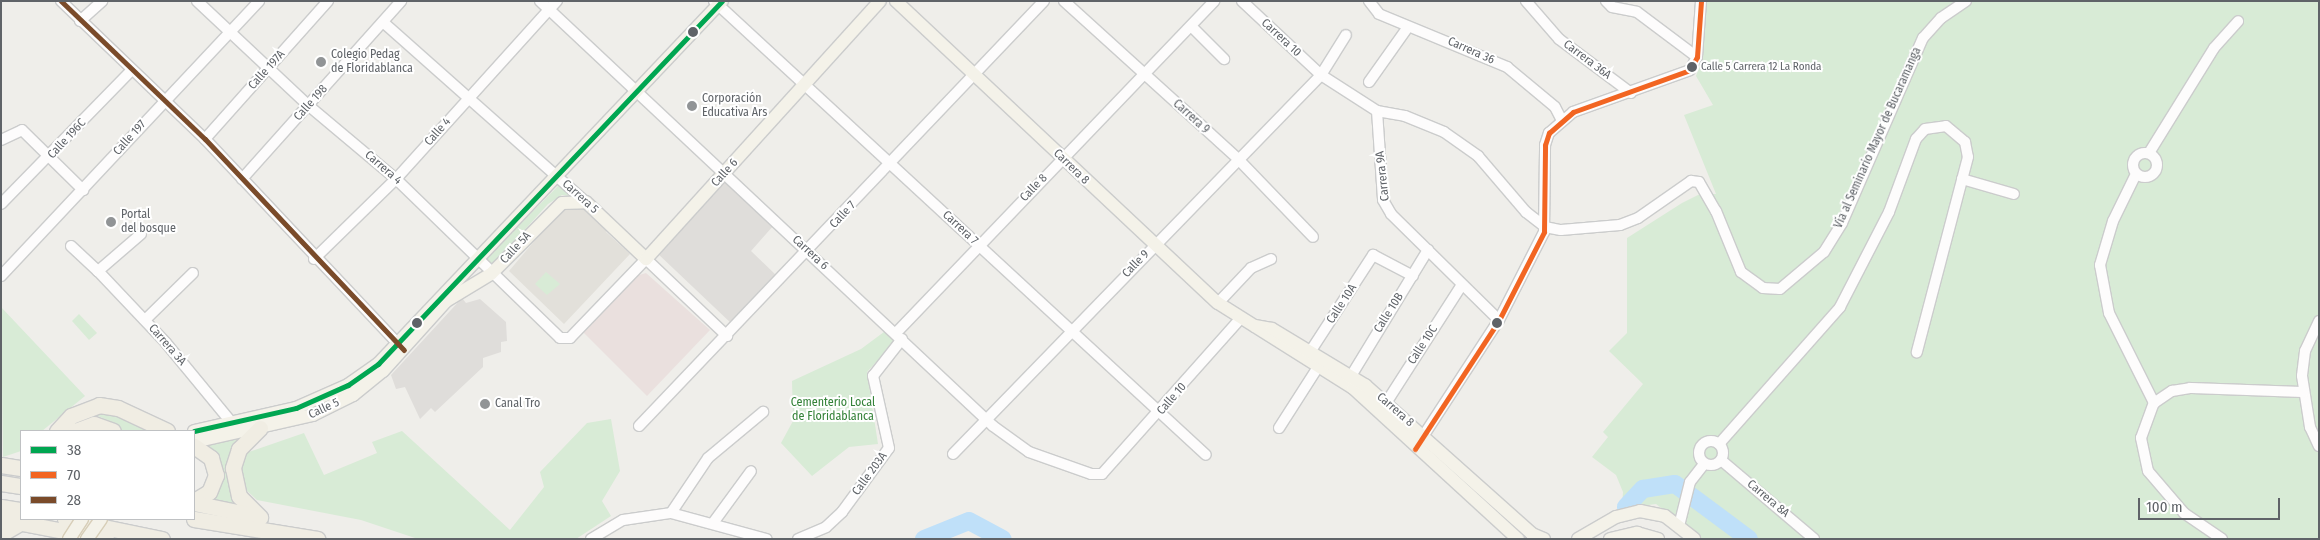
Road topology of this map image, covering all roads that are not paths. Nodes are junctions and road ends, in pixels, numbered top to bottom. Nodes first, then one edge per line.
1 (61, 1) edge
2 (197, 1) edge
3 (259, 1) edge
4 (328, 1) edge
5 (540, 1) edge
6 (557, 1) edge
7 (880, 1) edge
8 (896, 1) edge
9 (1044, 1) edge
10 (1064, 1) edge
11 (1214, 1) edge
12 (1242, 1) edge
13 (1369, 1) edge
14 (1526, 1) edge
15 (1606, 1) edge
16 (1634, 1) edge
17 (1701, 1) edge
18 (1966, 1) edge
19 (100, 2) edge
20 (399, 2) edge
21 (718, 2) edge
22 (549, 10) junction
23 (1638, 12) junction
24 (80, 21) junction
25 (2238, 21) dead end
26 (382, 22) junction
27 (1191, 26) junction
28 (1408, 27) junction
29 (231, 33) junction
30 (1346, 35) dead end
31 (1697, 57) junction
32 (1224, 59) dead end
33 (269, 68) junction
34 (131, 71) junction
35 (1144, 74) junction
36 (1321, 75) junction
37 (975, 76) junction
38 (1369, 82) dead end
39 (806, 83) junction
40 (638, 90) junction
41 (1631, 93) junction
42 (469, 98) junction
43 (164, 101) junction
44 (309, 106) junction
45 (1377, 111) junction
46 (1562, 120) junction
47 (205, 139) junction
48 (1, 140) edge
49 (2149, 153) junction
50 (49, 158) junction
51 (1062, 159) junction
52 (1238, 159) junction
53 (892, 163) junction
54 (725, 172) junction
55 (2136, 174) junction
56 (556, 175) junction
57 (242, 179) junction
58 (396, 179) junction
59 (1962, 179) junction
60 (83, 190) junction
61 (2014, 194) dead end
62 (586, 202) junction
63 (1, 204) edge
64 (1545, 227) junction
65 (141, 234) dead end
66 (1312, 237) dead end
67 (978, 245) junction
68 (71, 246) dead end
69 (1154, 246) junction
70 (1428, 250) junction
71 (808, 252) junction
72 (314, 259) junction
73 (646, 259) junction
74 (1272, 259) dead end
75 (476, 260) junction
76 (98, 271) junction
77 (193, 273) dead end
78 (491, 274) junction
79 (1, 276) edge
80 (1413, 276) junction
81 (1460, 286) junction
82 (446, 301) joint
83 (1218, 303) junction
84 (1240, 319) junction
85 (145, 320) junction
86 (1499, 320) junction
87 (2319, 321) edge
88 (1253, 325) junction
89 (1071, 332) junction
90 (727, 336) junction
91 (899, 336) junction
92 (565, 340) joint
93 (400, 346) junction
94 (1310, 352) junction
95 (1918, 352) dead end
96 (1318, 367) junction
97 (1351, 376) junction
98 (873, 382) joint
99 (2304, 392) junction
100 (1386, 403) junction
101 (2154, 403) junction
102 (763, 412) dead end
103 (1160, 412) junction
104 (988, 421) junction
105 (232, 423) junction
106 (639, 426) dead end
107 (260, 428) junction
108 (1279, 428) dead end
109 (58, 430) edge
110 (78, 430) edge
111 (110, 430) edge
112 (165, 430) edge
113 (195, 431) edge
114 (1424, 436) junction
115 (195, 442) edge
116 (1719, 444) junction
117 (2319, 446) edge
118 (195, 447) edge
119 (1415, 449) junction
120 (953, 454) dead end
121 (1206, 455) dead end
122 (1721, 460) junction
123 (20, 461) edge
124 (1704, 464) junction
125 (1, 465) edge
126 (20, 468) edge
127 (751, 471) dead end
128 (1100, 475) joint
129 (1, 482) edge
130 (20, 486) edge
131 (195, 501) edge
132 (195, 502) edge
133 (1, 507) edge
134 (671, 513) junction
135 (20, 515) edge
136 (20, 516) edge
137 (260, 517) junction
138 (1, 518) edge
139 (20, 518) edge
140 (195, 519) edge
141 (37, 520) edge
142 (70, 520) edge
143 (81, 520) edge
144 (100, 520) edge
145 (713, 523) junction
146 (1680, 529) edge
147 (291, 532) junction
148 (1, 534) edge
149 (1583, 538) edge
150 (69, 539) edge
151 (87, 539) edge
152 (106, 539) edge
153 (162, 539) edge
154 (317, 539) edge
155 (591, 539) edge
156 (767, 539) edge
157 (798, 539) edge
158 (1518, 539) edge
159 (1544, 539) edge
160 (1610, 539) edge
161 (1658, 539) edge
162 (1694, 539) edge
163 (1814, 539) edge
164 (2222, 539) edge

1 - 24 street
2 - 29 street, Carrera 4
3 - 29 street, Calle 197
4 - 33 street, Calle 197A
5 - 22 street, Carrera 6
6 - 22 street, Calle 4
7 - 39 main road, Calle 6
8 - 37 main road, Carrera 8
9 - 37 street, Calle 7
10 - 35 street, Carrera 9
11 - 27 street, Calle 8
12 - 36 street, Carrera 10
13 - 28 street, Carrera 36
14 - 41 street, Carrera 36A
15 - 23 street
16 - 23 street
17 - 31 street
18 - 64 street, Vía al Seminario Mayor de Bucaramanga
19 - 24 street
20 - 26 street, Calle 198
21 - 39 street, Carrera 7
21 - 40 main road, Calle 5
22 - 40 street, Carrera 6
22 - 42 street, Calle 4
23 - 31 street
24 - 34 street
25 - 49 street
26 - 42 street, Carrera 5
26 - 44 street, Calle 198
27 - 32 street
27 - 35 street, Calle 8
28 - 38 street
28 - 46 street, Carrera 36
29 - 33 street, Carrera 4
29 - 43 street, Calle 197
30 - 36 street, Calle 9
31 - 41 street
33 - 44 street, Carrera 4
33 - 47 street, Calle 197A
34 - 43 street
34 - 50 street, Calle 196C
35 - 51 street, Calle 8
35 - 52 street, Carrera 9
36 - 45 street
36 - 52 street, Calle 9
37 - 51 main road, Carrera 8
37 - 53 street, Calle 7
39 - 53 street, Carrera 7
39 - 54 main road, Calle 6
40 - 54 street, Carrera 6
40 - 56 main road, Calle 5
41 - 46 street
42 - 56 street, Carrera 5
42 - 58 street, Calle 4
43 - 47 street
43 - 60 street, Calle 197
44 - 57 street, Calle 198
44 - 58 street, Carrera 4
45 - 64 street
45 - 70 street, Carrera 9A
46 - 64 street
47 - 57 street
48 - 50 street
49 - 55 street
49 - 55 street
50 - 60 street
50 - 63 street, Calle 196C
51 - 67 street, Calle 8
51 - 69 main road, Carrera 8
52 - 66 street, Carrera 9
52 - 69 street, Calle 9
53 - 67 street, Carrera 7
53 - 71 street, Calle 7
54 - 71 street, Carrera 6
54 - 73 main road, Calle 6
55 - 101 street
56 - 62 street, Carrera 5
56 - 75 main road, Calle 5
57 - 72 street
58 - 72 street, Calle 4
58 - 75 street, Carrera 4
59 - 61 street
59 - 95 street
59 - 116 street
60 - 79 street, Calle 197
62 - 73 main road, Carrera 5
62 - 78 main road, Calle 5A
64 - 86 street
65 - 76 street
67 - 89 street, Carrera 7
67 - 91 street, Calle 8
68 - 76 street, Carrera 3A
69 - 83 main road, Carrera 8
69 - 89 street, Calle 9
70 - 80 street, Calle 10B
70 - 81 street, Carrera 9A
71 - 90 street, Calle 7
71 - 91 street, Carrera 6
72 - 93 street
73 - 90 street, Carrera 5
73 - 92 street, Calle 6
74 - 83 street
75 - 78 street, Carrera 4
75 - 93 main road, Calle 5
76 - 85 street, Carrera 3A
77 - 85 street
78 - 82 main road, Calle 5A
78 - 92 street, Carrera 4
80 - 94 street, Calle 10A
80 - 97 street, Calle 10B
81 - 86 street, Carrera 9A
81 - 100 street, Calle 10C
82 - 93 main road, Calle 5
83 - 84 main road, Carrera 8
84 - 88 main road, Carrera 8
84 - 103 street, Calle 10
85 - 105 street, Carrera 3A
86 - 114 street
87 - 99 street
88 - 94 main road, Carrera 8
88 - 96 main road, Carrera 8
89 - 103 street, Carrera 7
89 - 104 street, Calle 9
90 - 106 street, Calle 7
91 - 98 street, Calle 8
91 - 104 street, Carrera 6
93 - 105 main road, Calle 5
93 - 107 main road, Calle 5
94 - 97 main road, Carrera 8
96 - 108 street
96 - 119 main road, Carrera 8
97 - 100 main road, Carrera 8
98 - 157 street, Calle 203A
99 - 101 street
99 - 117 street
100 - 114 main road, Carrera 8
101 - 164 street
102 - 134 street
103 - 121 street, Carrera 7
103 - 128 street, Calle 10
104 - 120 street, Calle 9
104 - 128 street, Carrera 6
105 - 113 main road, Calle 5
107 - 115 main road, Calle 5
107 - 137 highway
109 - 112 highway
110 - 111 highway
114 - 119 street
114 - 159 main road, Carrera 8
116 - 122 street
116 - 124 street
118 - 131 highway
119 - 158 main road, Carrera 8
122 - 124 street
122 - 163 street, Carrera 8A
123 - 125 highway
124 - 146 street
125 - 126 highway
127 - 145 street
129 - 130 highway
132 - 137 highway
133 - 135 highway
134 - 145 street
134 - 155 street
136 - 138 highway
137 - 147 highway
139 - 148 highway
140 - 147 highway
141 - 152 highway
142 - 153 highway
143 - 150 main road, bridge
144 - 151 main road, bridge
145 - 156 street
146 - 149 main road
146 - 162 main road
147 - 154 highway
160 - 161 main road

